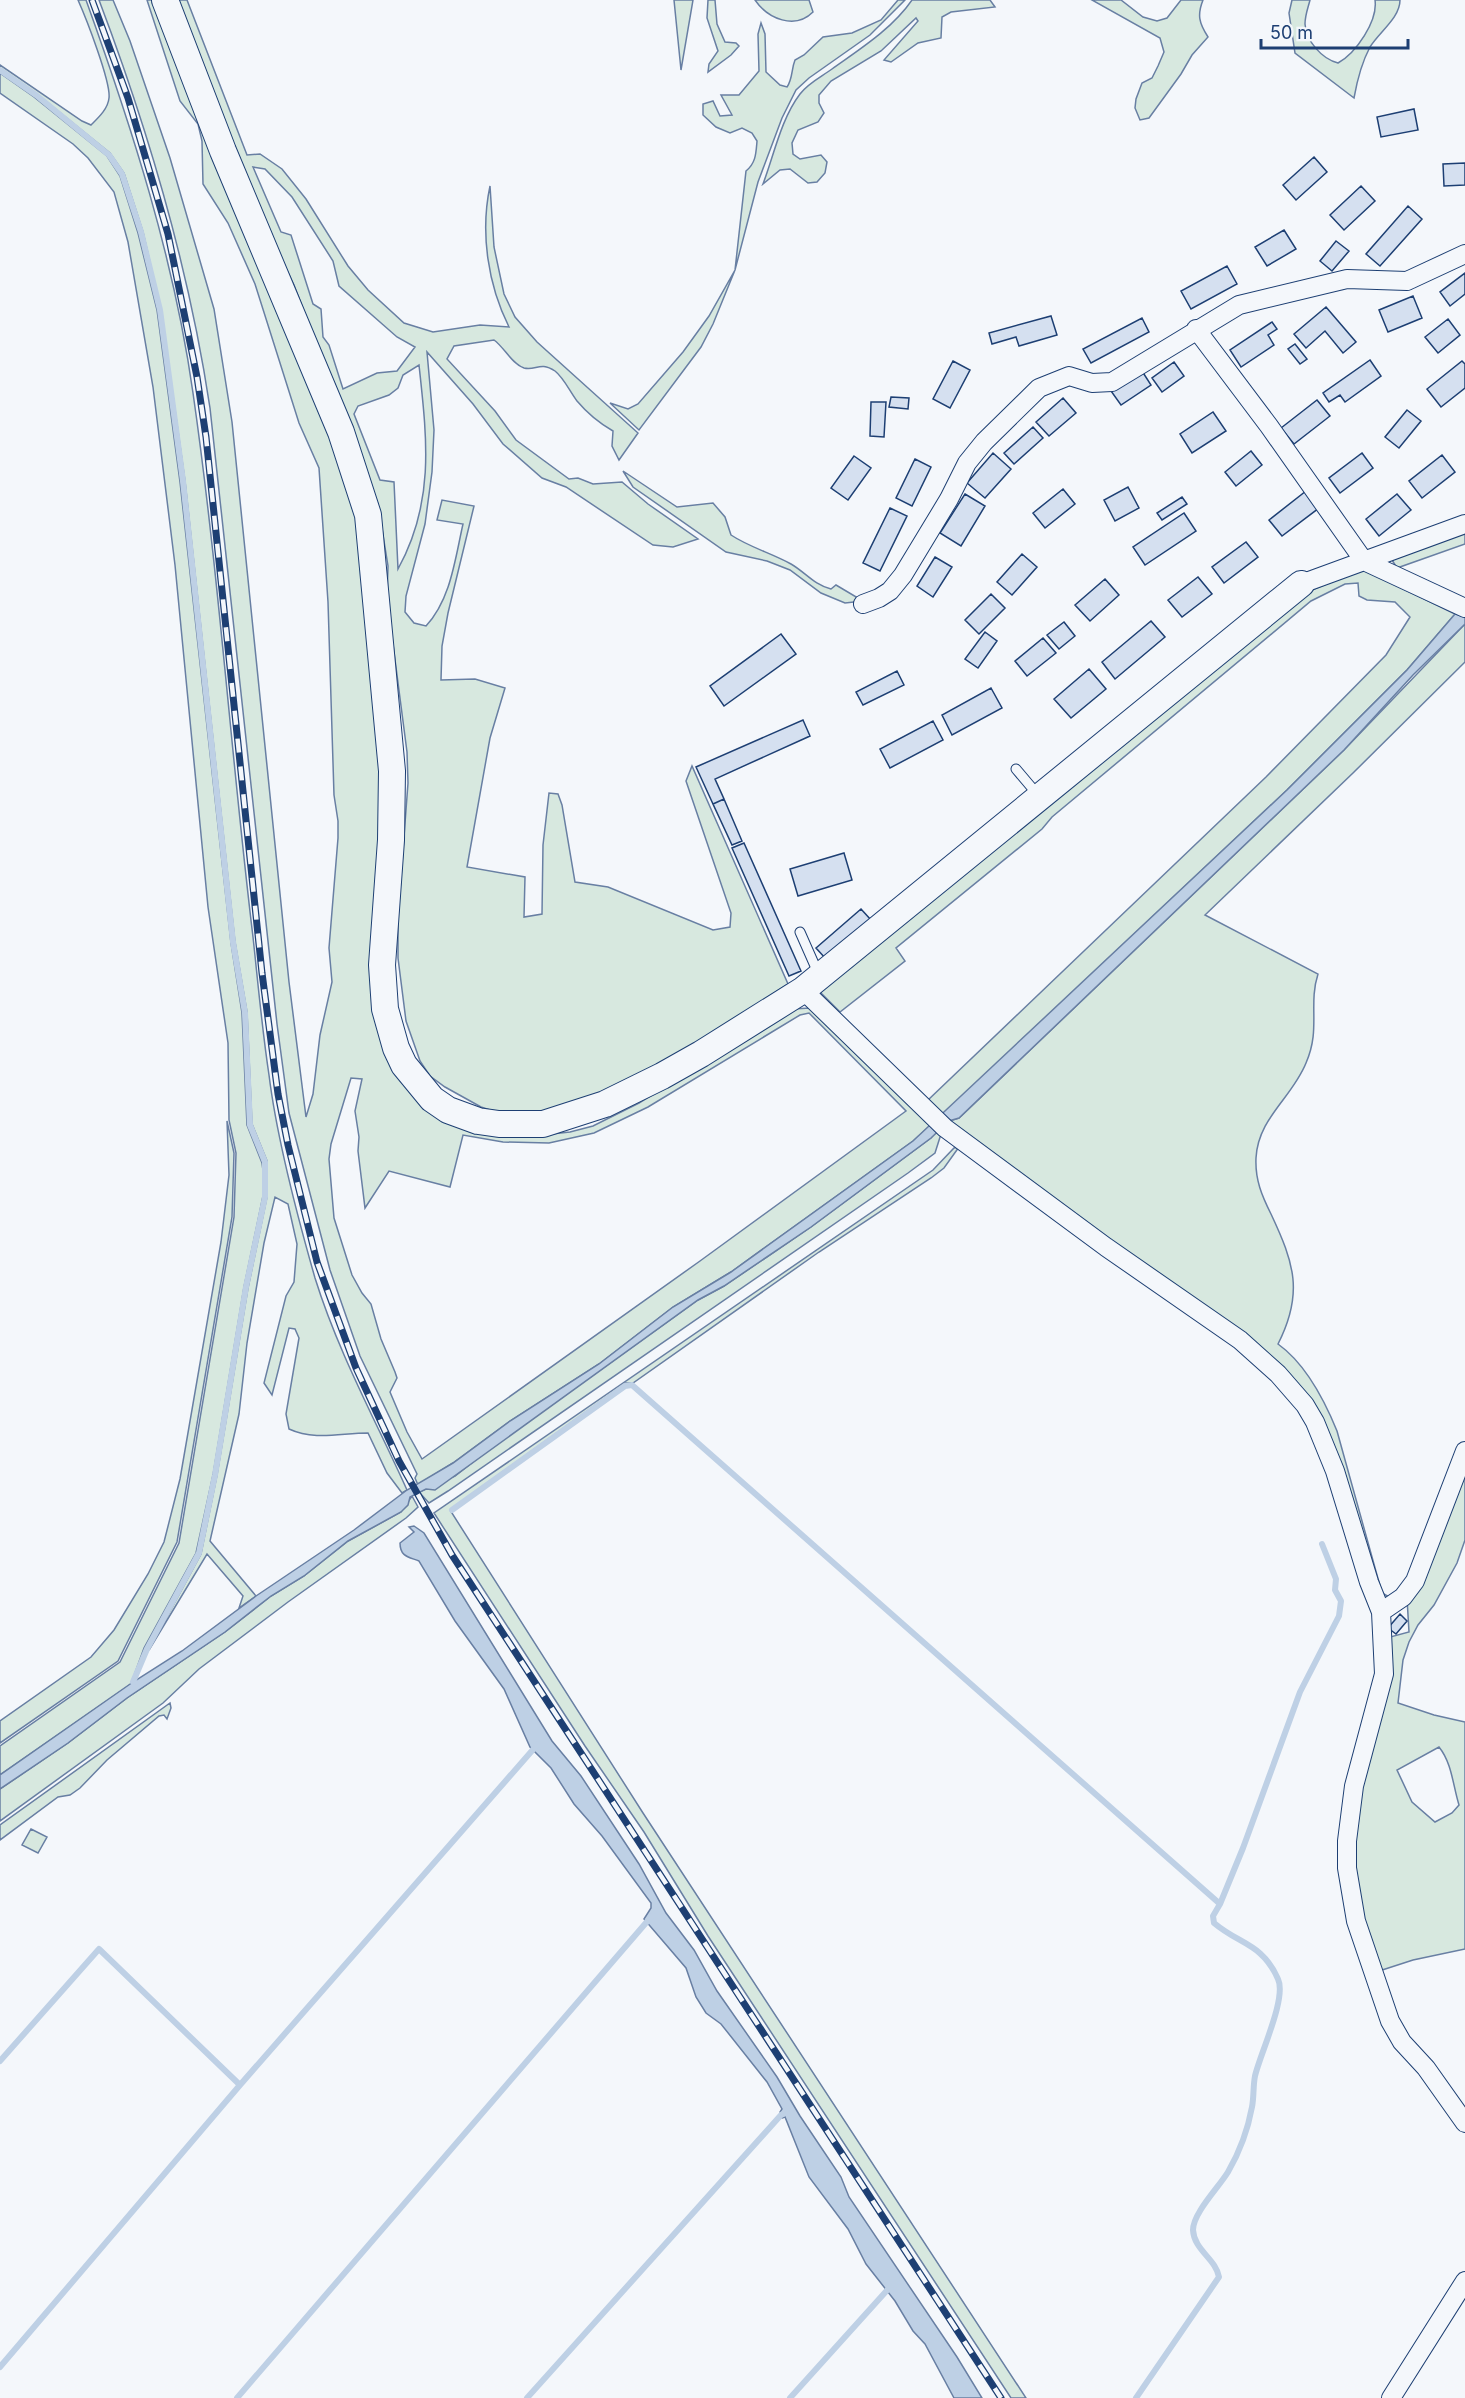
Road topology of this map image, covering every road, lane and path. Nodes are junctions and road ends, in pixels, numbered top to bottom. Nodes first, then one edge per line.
1 (165, 0) edge
2 (1465, 254) edge
3 (1196, 329) junction
4 (1465, 524) edge
5 (1365, 561) junction
6 (1301, 584) joint
7 (864, 604) dead end
8 (1465, 608) edge
9 (1016, 770) dead end
10 (1039, 797) junction
11 (800, 932) dead end
12 (812, 983) junction
13 (1465, 1451) edge
14 (1381, 1612) junction
15 (1465, 2123) edge
16 (1465, 2281) edge
17 (1391, 2398) edge

1 - 12 street
2 - 3 street
3 - 5 street
3 - 7 street
4 - 5 street
5 - 6 street
5 - 8 street
6 - 10 street
9 - 10 lane
10 - 12 street
11 - 12 lane
12 - 14 street
13 - 14 street
14 - 15 street
16 - 17 street

